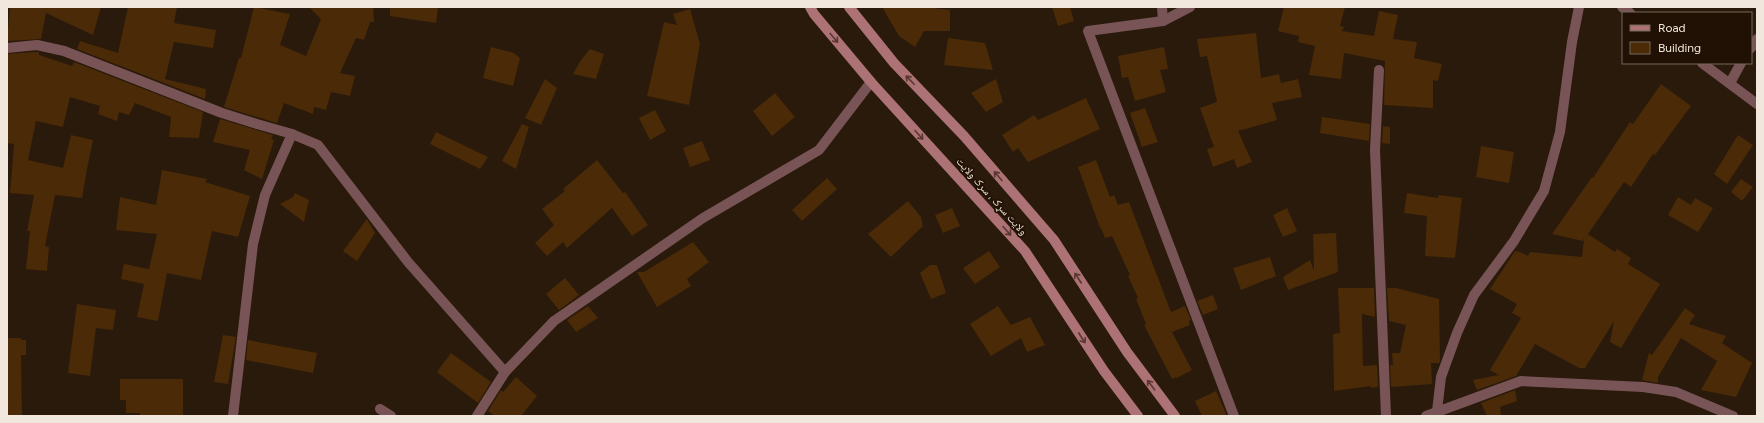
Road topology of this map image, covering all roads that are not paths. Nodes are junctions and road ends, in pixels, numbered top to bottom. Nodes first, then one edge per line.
1 (810, 7) edge
2 (849, 7) edge
3 (1162, 7) edge
4 (1190, 7) edge
5 (1579, 7) edge
6 (1163, 21) junction
7 (7, 48) edge
8 (1703, 64) edge
9 (1740, 64) edge
10 (1379, 70) dead end
11 (871, 82) junction
12 (1730, 83) junction
13 (1757, 104) edge
14 (292, 134) junction
15 (505, 372) junction
16 (380, 409) dead end
17 (1437, 411) junction
18 (233, 416) edge
19 (391, 416) edge
20 (477, 416) edge
21 (1138, 416) edge
22 (1175, 416) edge
23 (1234, 416) edge
24 (1386, 416) edge
25 (1426, 416) edge
26 (1733, 416) edge

1 -> 11 main road, ولایت سړک ، سرک ولایت
22 -> 2 main road, ولایت سړک ، سرک ولایت
3 - 6 street
4 - 6 street
5 - 17 street
6 - 23 street
7 - 14 street
8 - 12 street
9 - 12 street
10 - 24 street
11 - 15 street
11 -> 21 main road, ولایت سړک ، سرک ولایت
12 - 13 street
14 - 15 street
14 - 18 street
15 - 20 street
16 - 19 street
17 - 25 street
17 - 26 street

